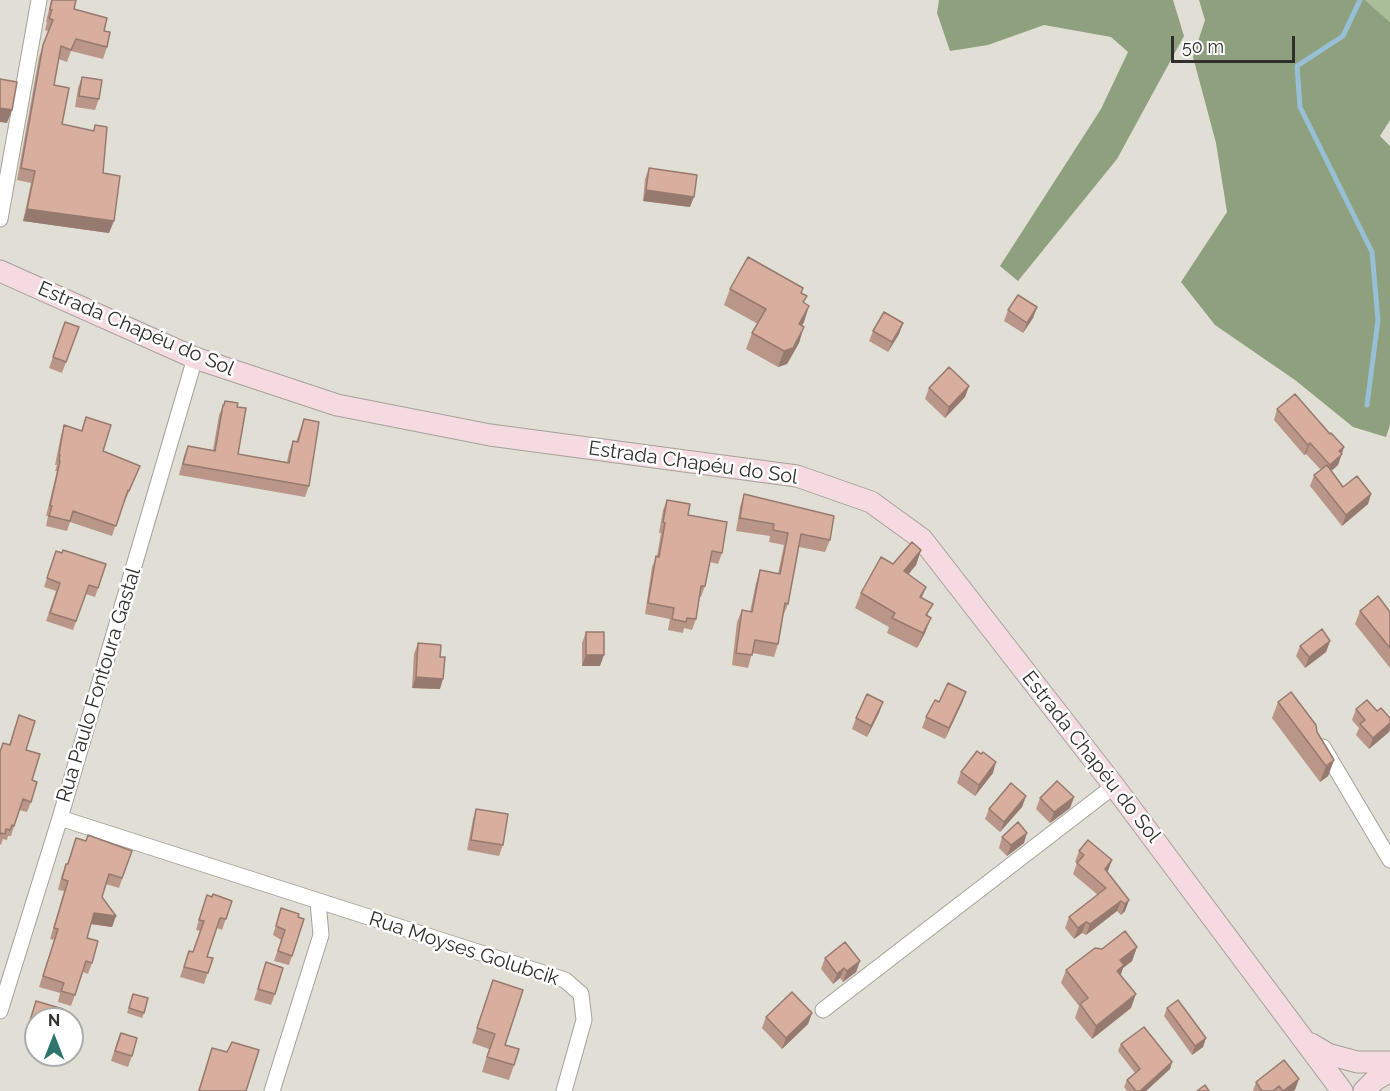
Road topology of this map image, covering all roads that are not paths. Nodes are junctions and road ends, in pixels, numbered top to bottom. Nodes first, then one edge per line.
1 (39, 0) edge
2 (0, 219) edge
3 (0, 271) edge
4 (195, 358) junction
5 (1320, 743) edge
6 (1114, 786) junction
7 (60, 818) junction
8 (1390, 860) edge
9 (318, 902) junction
10 (823, 1010) dead end
11 (0, 1011) edge
12 (1304, 1039) junction
13 (1390, 1062) edge
14 (1390, 1071) edge
15 (272, 1091) edge
16 (564, 1091) edge
17 (1342, 1091) edge
18 (1364, 1091) edge

1 - 2 street
3 - 4 main road, Estrada Chapéu do Sol
4 - 6 main road, Estrada Chapéu do Sol
4 - 7 street, Rua Paulo Fontoura Gastal
5 - 8 street
6 - 10 street
6 - 12 main road, Estrada Chapéu do Sol
7 - 9 street, Rua Moyses Golubcik
7 - 11 street, Rua Paulo Fontoura Gastal
9 - 15 street
9 - 16 street, Rua Moyses Golubcik
12 - 13 main road
12 - 17 main road, Estrada Chapéu do Sol
14 - 18 main road

